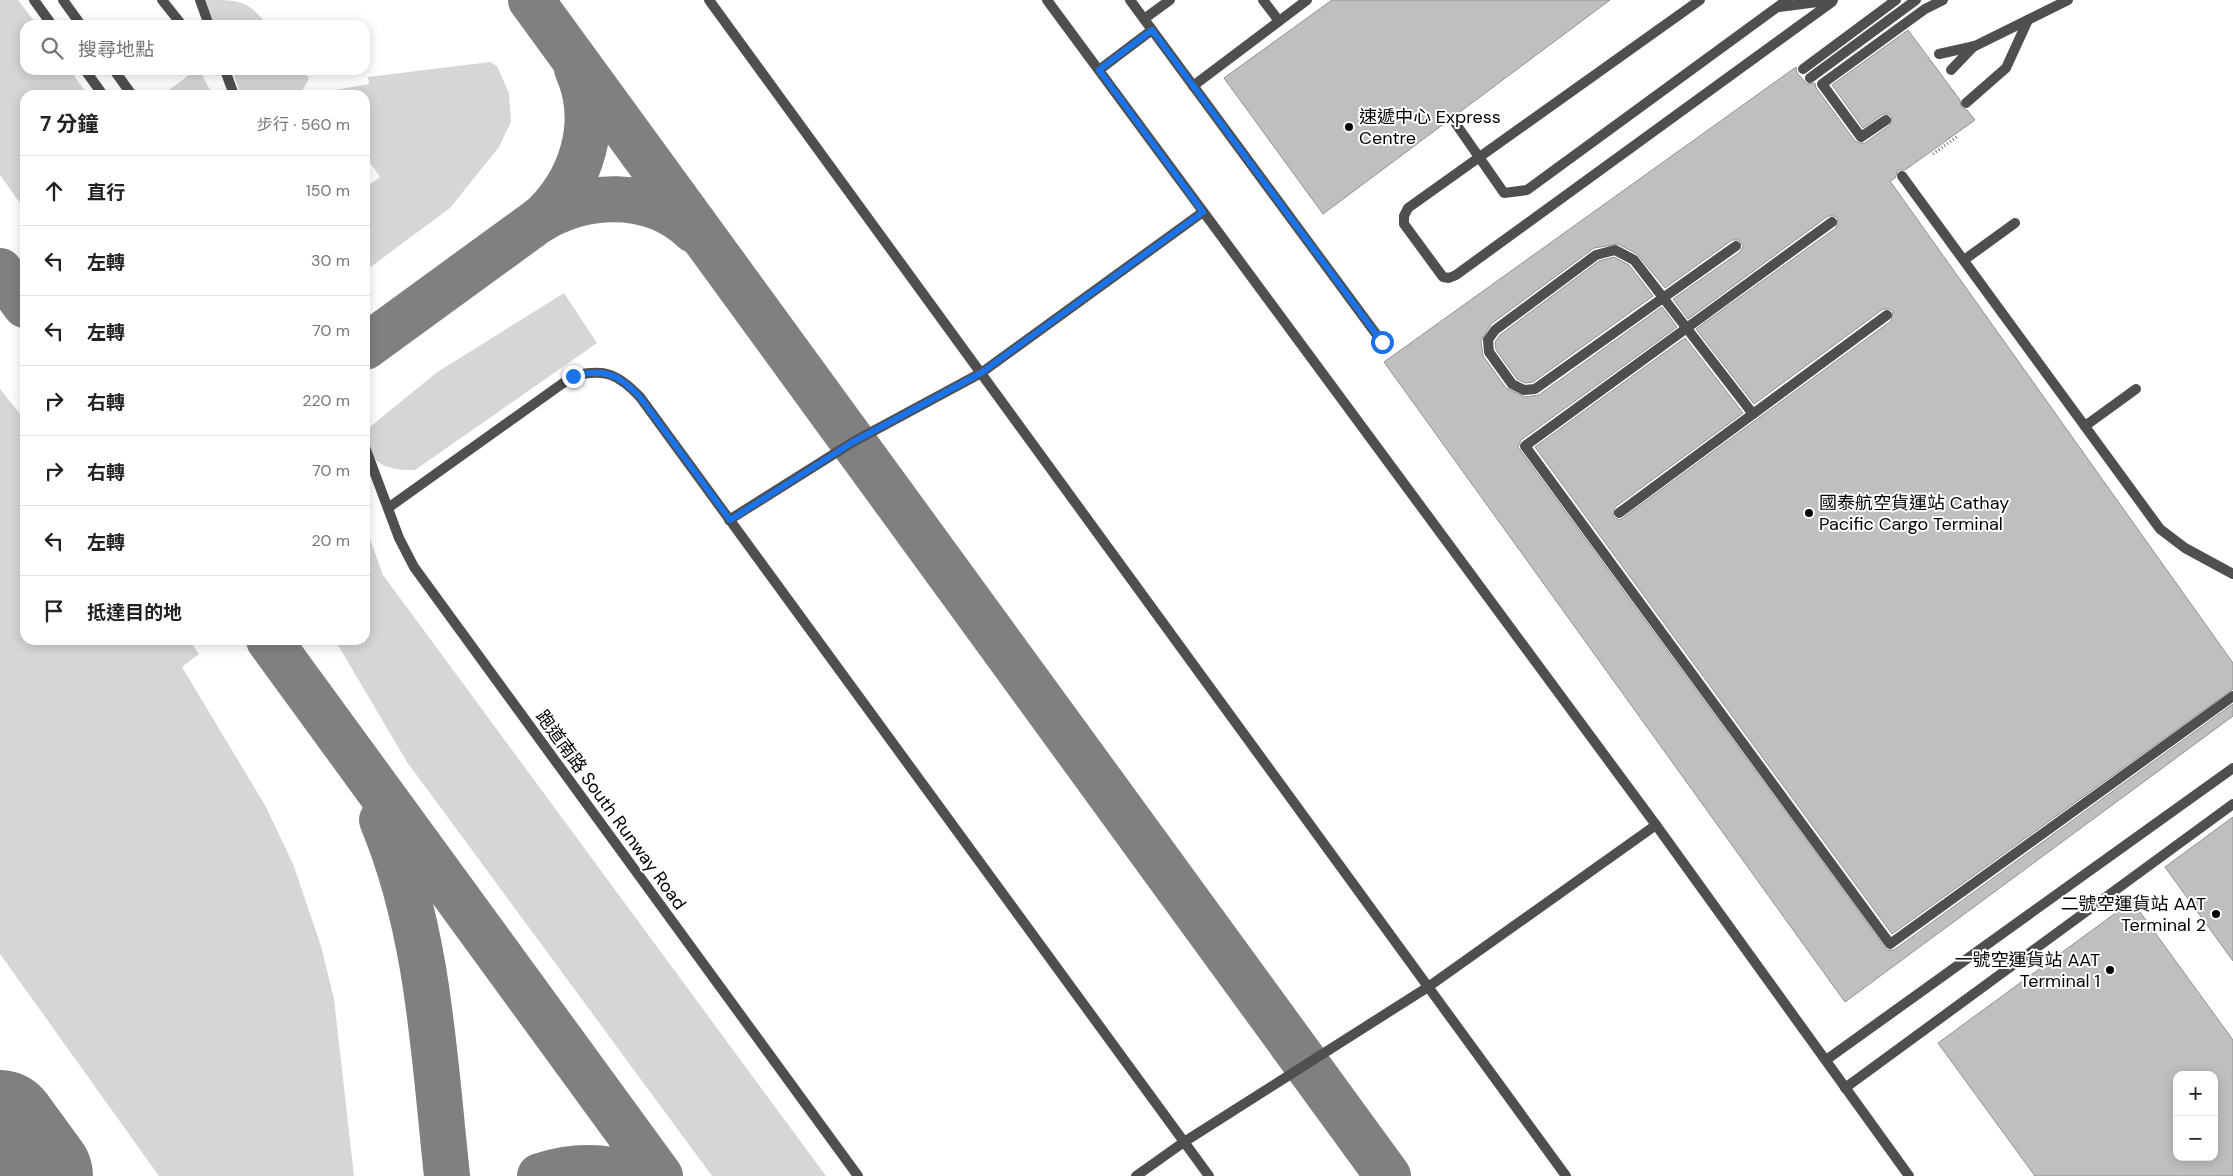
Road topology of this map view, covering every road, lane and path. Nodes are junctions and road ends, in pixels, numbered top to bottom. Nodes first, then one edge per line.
1 (34, 0) edge
2 (63, 0) edge
3 (162, 0) edge
4 (200, 0) edge
5 (709, 0) edge
6 (1047, 0) edge
7 (1130, 0) edge
8 (1170, 0) edge
9 (1263, 0) edge
10 (1308, 0) edge
11 (1700, 0) edge
12 (1788, 0) edge
13 (1834, 0) edge
14 (1896, 0) edge
15 (1916, 0) edge
16 (1943, 0) edge
17 (2061, 1) edge
18 (1778, 7) junction
19 (1144, 18) junction
20 (48, 20) edge
21 (77, 20) edge
22 (178, 20) edge
23 (207, 20) edge
24 (2028, 20) junction
25 (1279, 21) junction
26 (1152, 30) junction
27 (1975, 46) junction
28 (1939, 54) dead end
29 (1803, 69) dead end
30 (1099, 70) junction
31 (1951, 70) dead end
32 (88, 75) edge
33 (118, 75) edge
34 (220, 75) edge
35 (226, 75) edge
36 (1810, 78) dead end
37 (1193, 86) junction
38 (99, 90) edge
39 (128, 90) edge
40 (231, 90) edge
41 (231, 90) edge
42 (1966, 102) dead end
43 (1886, 120) dead end
44 (1456, 124) dead end
45 (1958, 136) dead end
46 (1933, 154) dead end
47 (1902, 176) dead end
48 (1203, 212) junction
49 (1832, 222) dead end
50 (2015, 223) dead end
51 (1736, 246) dead end
52 (1964, 260) junction
53 (1887, 315) dead end
54 (1382, 342) dead end
55 (981, 373) junction
56 (2136, 389) dead end
57 (1753, 414) junction
58 (2085, 426) junction
59 (370, 461) edge
60 (388, 508) junction
61 (1619, 513) dead end
62 (730, 520) junction
63 (2233, 574) edge
64 (2233, 696) edge
65 (2233, 768) edge
66 (2233, 804) edge
67 (1656, 825) junction
68 (1428, 987) junction
69 (1826, 1060) junction
70 (1845, 1088) junction
71 (1184, 1142) junction
72 (858, 1176) edge
73 (1136, 1176) edge
74 (1209, 1176) edge
75 (1566, 1176) edge
76 (1909, 1176) edge

1 - 20 lane
2 - 21 lane
3 - 22 lane
4 - 23 lane
5 - 55 lane
6 - 30 lane
7 - 19 lane
8 - 19 lane
9 - 25 lane
10 - 25 lane
11 - 13 lane, bridge
12 - 18 lane
13 - 18 lane
14 - 29 lane
15 - 36 lane
16 - 43 lane, bridge
17 - 24 lane
18 - 44 lane
19 - 26 lane
24 - 27 lane
24 - 42 lane
25 - 37 lane
26 - 30 lane
26 - 37 lane
27 - 28 lane
27 - 31 lane
30 - 48 lane
32 - 38 lane
33 - 39 lane
34 - 40 lane
35 - 41 lane
37 - 54 lane
45 - 46 path
47 - 52 lane
48 - 55 lane
48 - 67 lane
49 - 64 lane, bridge
50 - 52 lane
51 - 57 lane, bridge
52 - 58 lane
53 - 57 lane
55 - 62 lane
55 - 68 lane
56 - 58 lane
57 - 61 lane
58 - 63 lane
59 - 60 lane, 跑道南路 South Runway Road
60 - 62 lane
60 - 72 lane, 跑道南路 South Runway Road
62 - 71 lane
65 - 69 lane
66 - 70 lane
67 - 68 lane
67 - 69 lane
68 - 71 lane
68 - 75 lane
69 - 70 lane
70 - 76 lane
71 - 73 lane
71 - 74 lane

